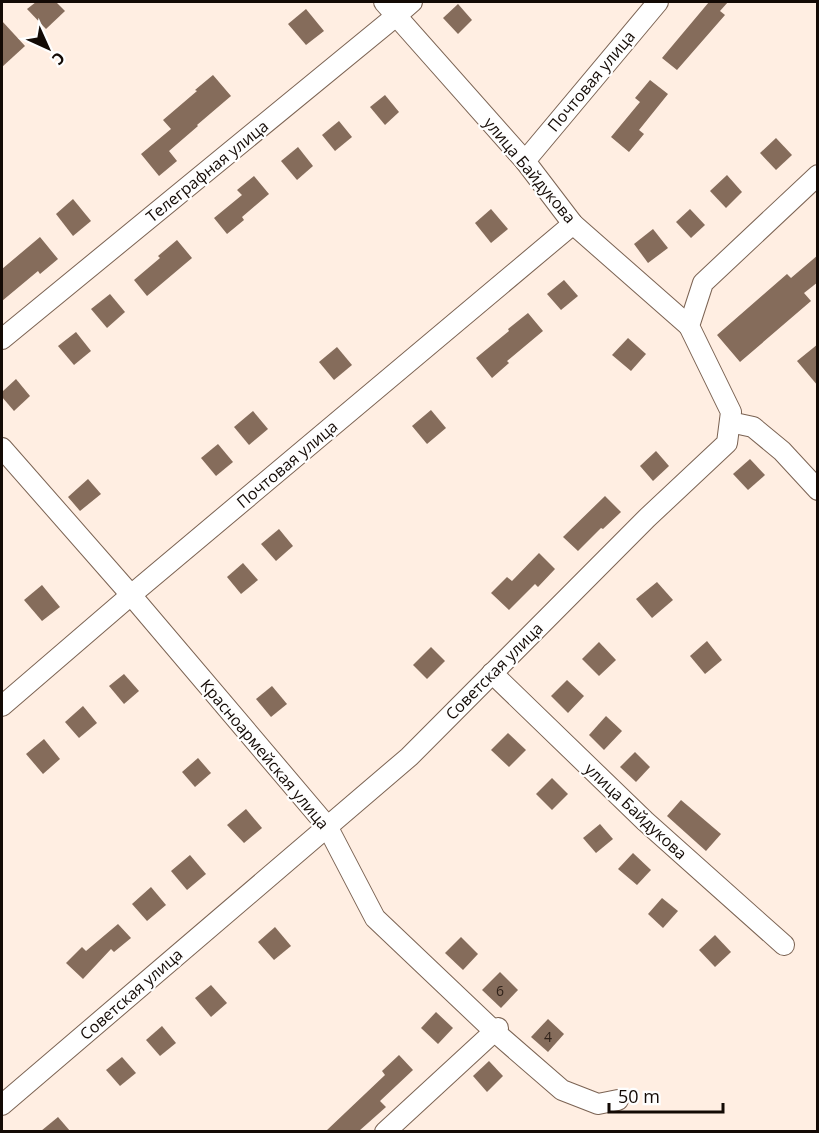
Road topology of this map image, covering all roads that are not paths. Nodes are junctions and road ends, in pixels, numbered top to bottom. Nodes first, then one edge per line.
1 (412, 2) edge
2 (658, 2) edge
3 (390, 9) edge
4 (525, 161) junction
5 (818, 175) edge
6 (573, 224) junction
7 (689, 326) junction
8 (2, 339) edge
9 (730, 422) junction
10 (2, 448) edge
11 (818, 490) edge
12 (131, 595) junction
13 (492, 673) junction
14 (2, 706) edge
15 (327, 826) junction
16 (784, 945) dead end
17 (496, 1029) junction
18 (618, 1100) dead end
19 (2, 1105) edge
20 (385, 1131) edge

1 - 3 street, Телеграфная улица
2 - 4 street, Почтовая улица
3 - 4 street, улица Байдукова
3 - 8 street, Телеграфная улица
4 - 6 street, улица Байдукова
5 - 7 street
6 - 7 street, улица Байдукова
6 - 12 street, Почтовая улица
7 - 9 street
9 - 11 street
9 - 13 street, Советская улица
10 - 12 street, Красноармейская улица
12 - 14 street, Почтовая улица
12 - 15 street, Красноармейская улица
13 - 15 street, Советская улица
13 - 16 street, улица Байдукова
15 - 17 street, Красноармейская улица
15 - 19 street, Советская улица
17 - 18 street, Красноармейская улица
17 - 20 street

